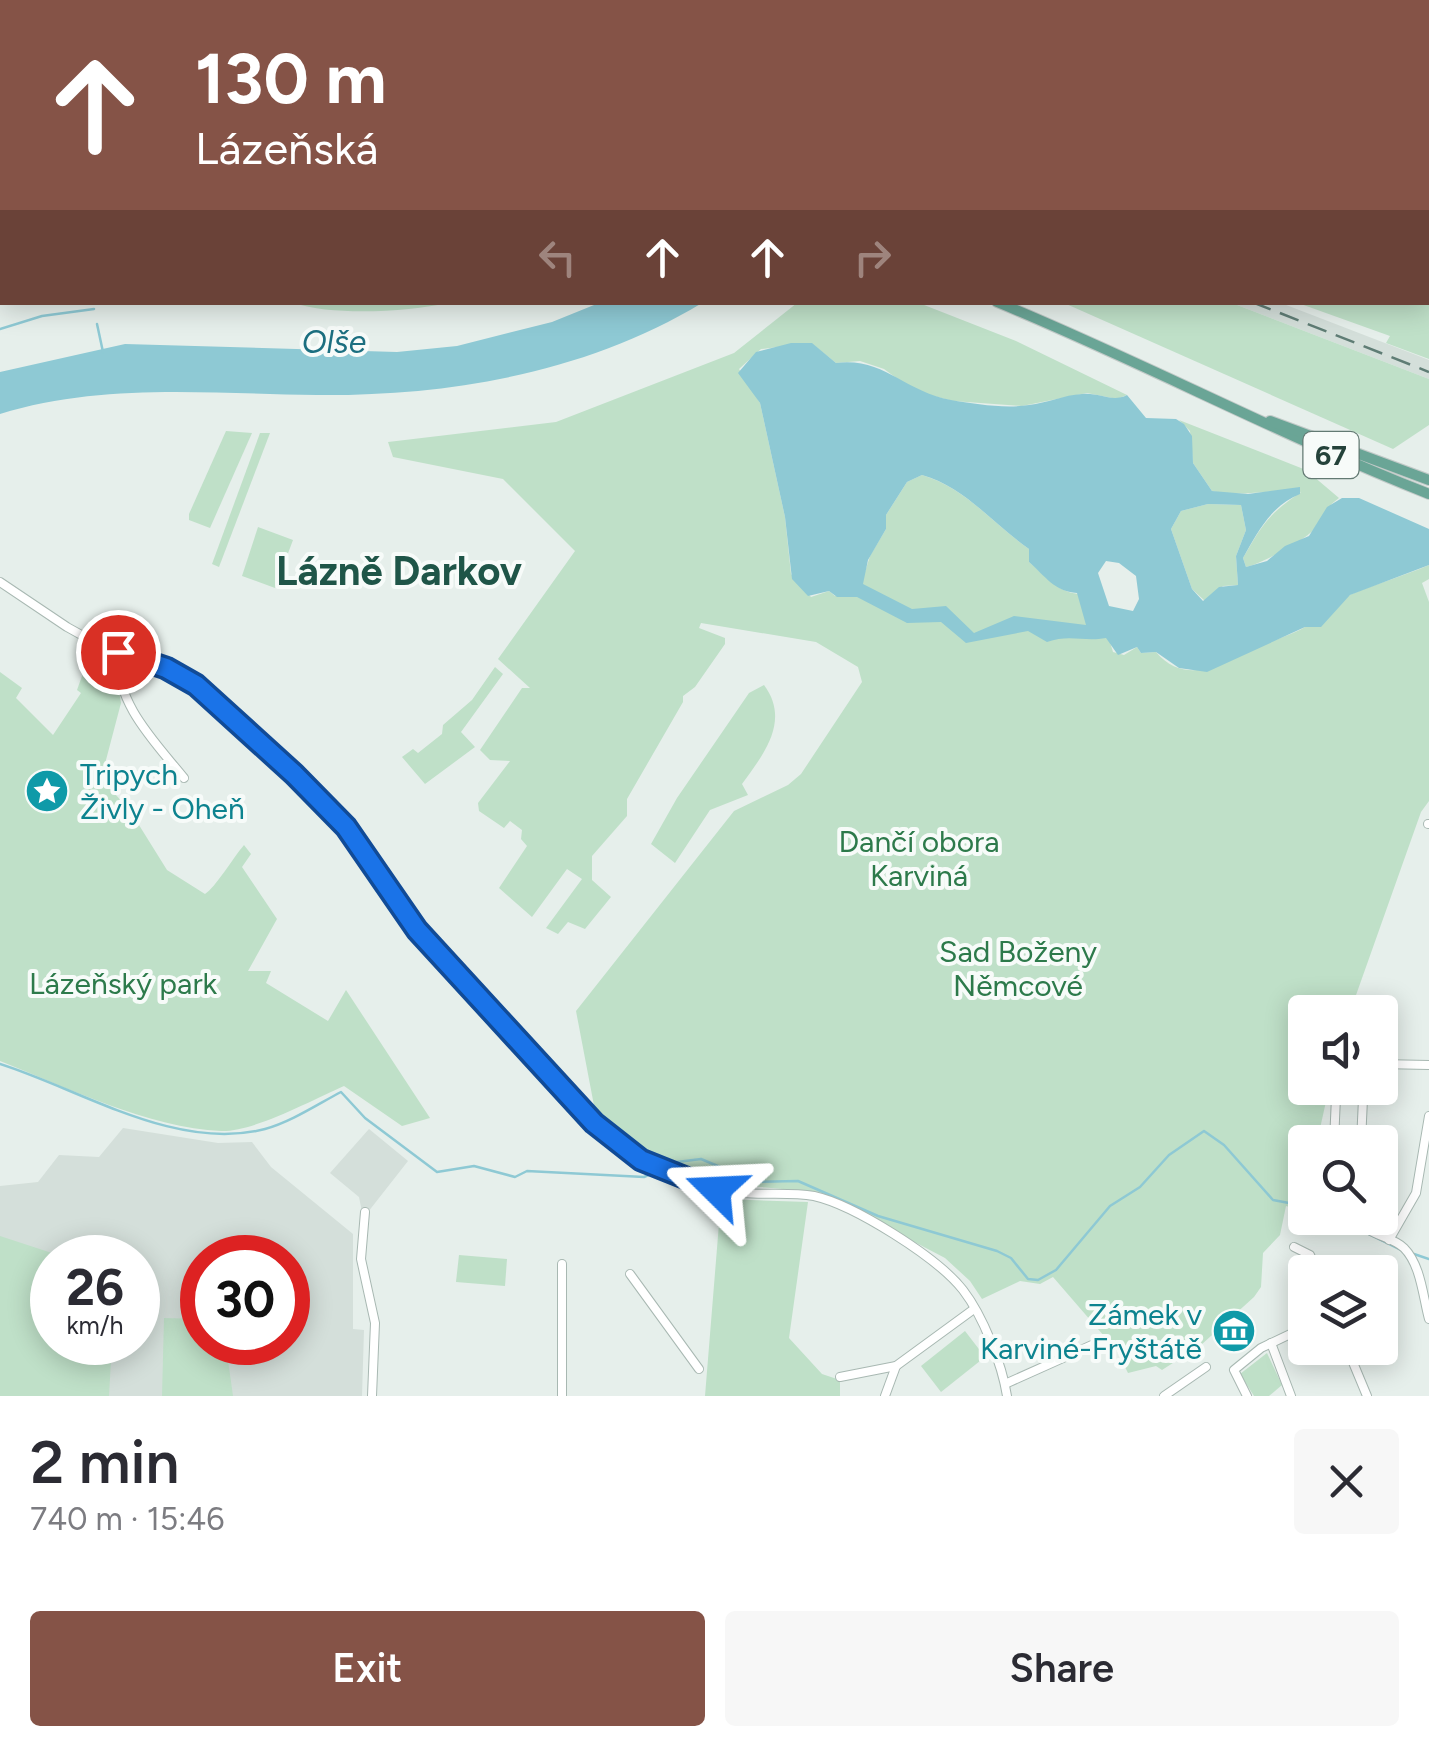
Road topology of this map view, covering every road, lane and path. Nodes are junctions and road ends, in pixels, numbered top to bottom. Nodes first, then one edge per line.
1 (1003, 305) edge
2 (1236, 409) junction
3 (1429, 480) edge
4 (1429, 494) edge
5 (0, 582) edge
6 (118, 652) junction
7 (184, 778) dead end
8 (1398, 1064) edge
9 (1429, 1065) edge
10 (1429, 1116) edge
11 (1335, 1125) edge
12 (1361, 1125) edge
13 (365, 1212) dead end
14 (1381, 1235) edge
15 (1389, 1240) junction
16 (1294, 1247) dead end
17 (1306, 1255) edge
18 (562, 1264) dead end
19 (630, 1274) dead end
20 (974, 1310) junction
21 (1429, 1319) edge
22 (1288, 1335) edge
23 (1272, 1343) junction
24 (1092, 1345) dead end
25 (1354, 1365) edge
26 (896, 1366) junction
27 (1206, 1367) dead end
28 (699, 1370) dead end
29 (840, 1378) dead end
30 (1004, 1384) junction
31 (1288, 1395) edge
32 (372, 1396) edge
33 (562, 1396) edge
34 (885, 1396) edge
35 (1007, 1396) edge
36 (1164, 1396) edge
37 (1247, 1396) edge
38 (1368, 1396) edge

1 - 2 main road, 67
2 - 3 main road, 67
2 - 4 main road, 67
5 - 6 street
6 - 7 street
6 - 20 street
8 - 9 street
10 - 15 street
11 - 12 street
13 - 32 street
14 - 15 street
15 - 21 street
16 - 17 street
18 - 33 street
19 - 28 street
20 - 26 street
20 - 30 street
22 - 23 street
23 - 31 street
23 - 37 street
24 - 30 street
25 - 38 street
26 - 29 street
26 - 34 street
27 - 36 street
30 - 35 street

